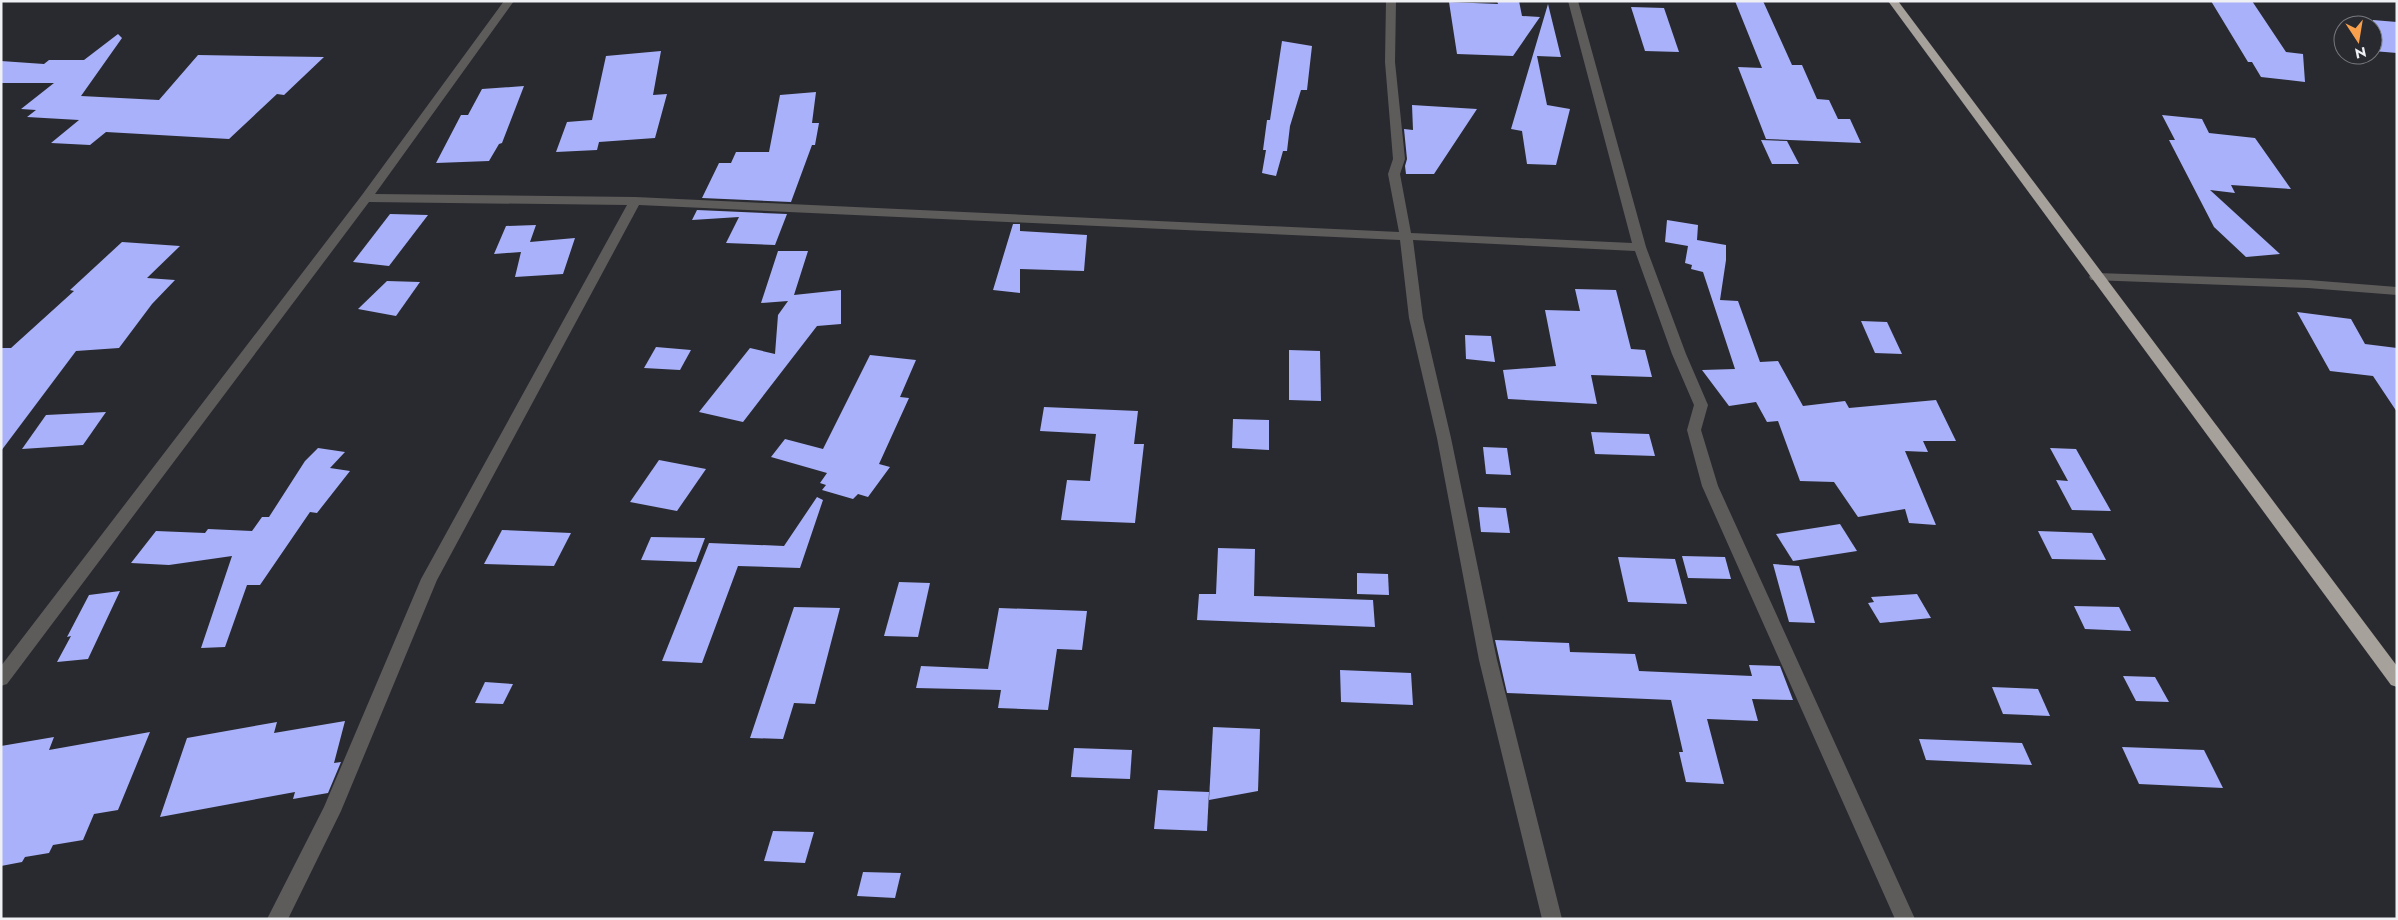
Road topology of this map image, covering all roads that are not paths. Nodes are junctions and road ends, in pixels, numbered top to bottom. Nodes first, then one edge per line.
1 (509, 1) edge
2 (1390, 1) edge
3 (1574, 1) edge
4 (1893, 1) edge
5 (366, 198) junction
6 (635, 201) junction
7 (1406, 237) junction
8 (1640, 247) junction
9 (2096, 277) junction
10 (2397, 291) edge
11 (1, 678) edge
12 (2397, 680) edge
13 (277, 919) edge
14 (1552, 919) edge
15 (1905, 919) edge

1 - 5 street
2 - 7 street
3 - 8 street
4 - 9 highway
5 - 6 street
5 - 11 street
6 - 7 street
6 - 13 street
7 - 8 street
7 - 14 street
8 - 15 street
9 - 10 street
9 - 12 highway

